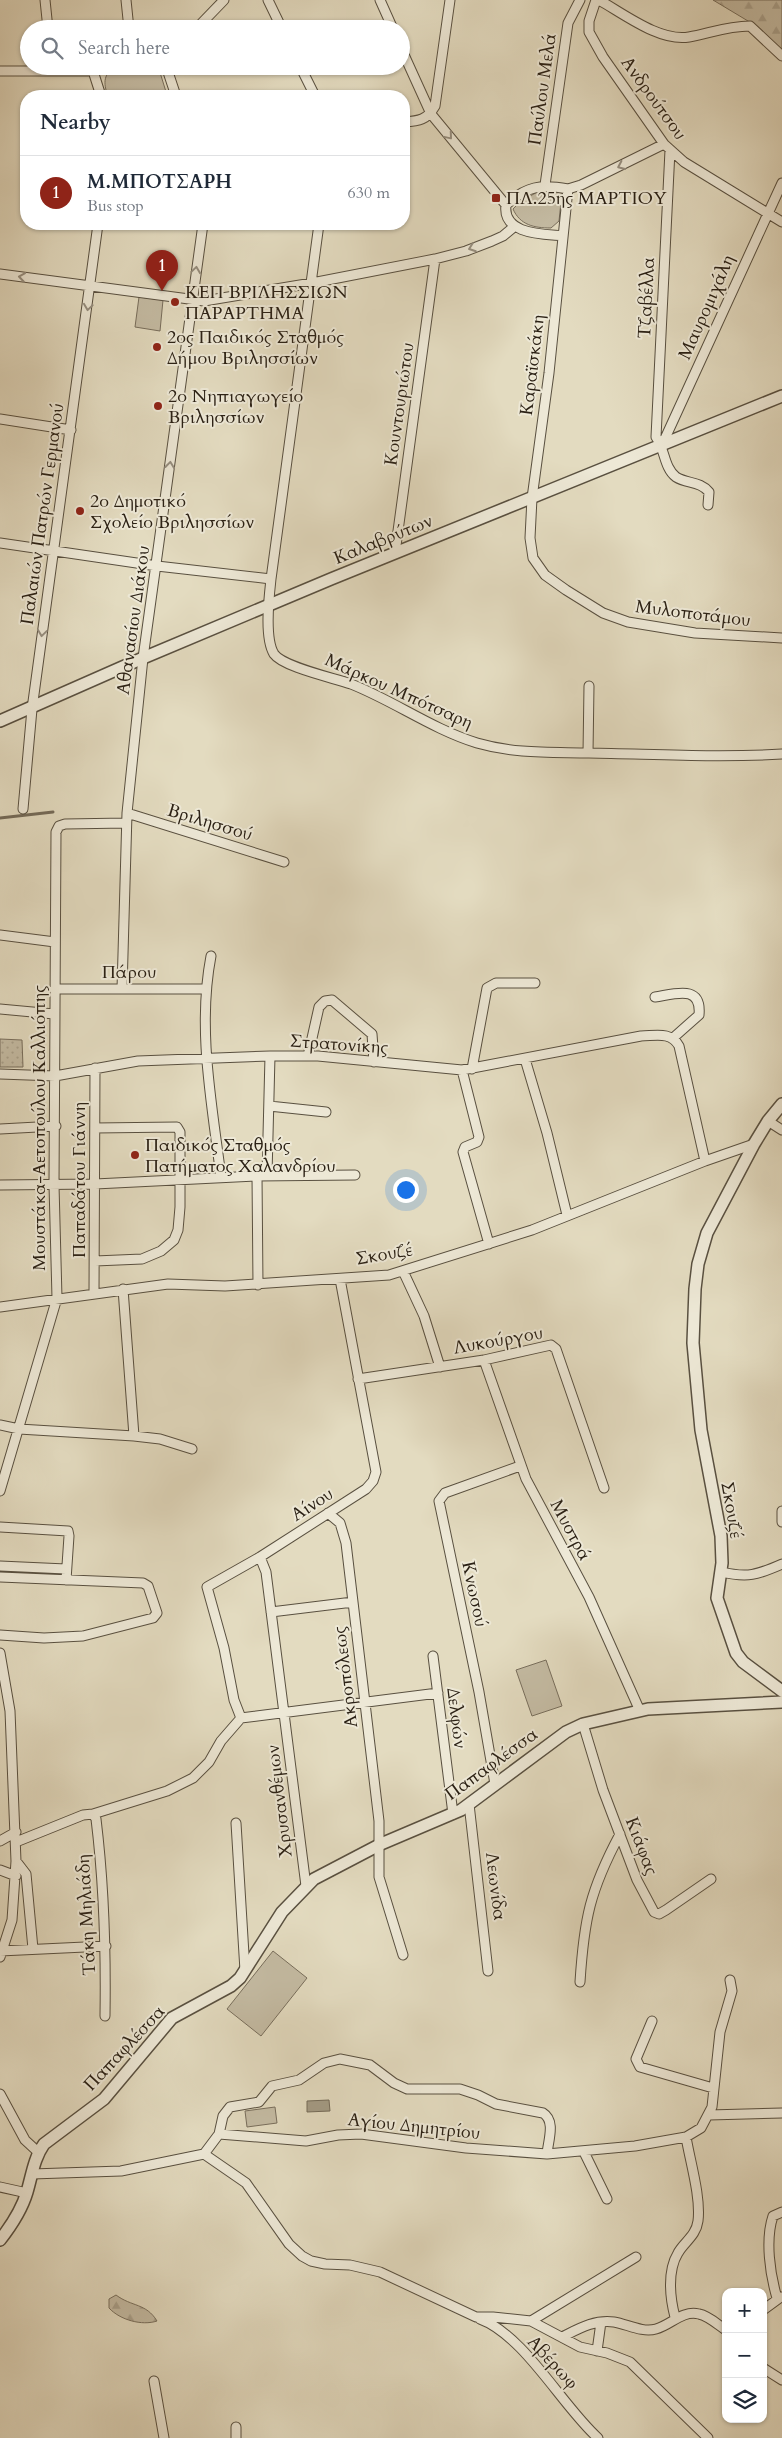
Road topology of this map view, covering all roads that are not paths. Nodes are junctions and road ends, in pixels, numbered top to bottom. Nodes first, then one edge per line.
1 (45, 0) edge
2 (126, 0) edge
3 (224, 0) edge
4 (268, 0) edge
5 (380, 0) edge
6 (450, 0) edge
7 (580, 0) edge
8 (598, 0) edge
9 (47, 20) edge
10 (128, 20) edge
11 (205, 20) edge
12 (278, 20) edge
13 (389, 20) edge
14 (782, 56) edge
15 (410, 68) edge
16 (20, 71) edge
17 (0, 72) edge
18 (94, 75) edge
19 (169, 75) edge
20 (304, 75) edge
21 (99, 90) edge
22 (173, 90) edge
23 (312, 90) edge
24 (431, 114) junction
25 (410, 121) edge
26 (667, 147) junction
27 (782, 183) edge
28 (545, 185) junction
29 (568, 189) junction
30 (506, 206) junction
31 (766, 214) junction
32 (782, 222) edge
33 (514, 226) junction
34 (97, 230) edge
35 (202, 230) edge
36 (318, 230) edge
37 (563, 236) junction
38 (435, 259) junction
39 (0, 274) edge
40 (312, 283) junction
41 (90, 288) junction
42 (191, 300) junction
43 (782, 396) edge
44 (0, 419) edge
45 (71, 430) junction
46 (662, 445) junction
47 (532, 498) junction
48 (708, 505) dead end
49 (0, 543) edge
50 (53, 550) junction
51 (395, 553) junction
52 (157, 566) junction
53 (270, 579) junction
54 (268, 606) junction
55 (782, 638) edge
56 (143, 658) junction
57 (589, 686) dead end
58 (32, 708) junction
59 (0, 722) edge
60 (588, 753) junction
61 (782, 754) edge
62 (23, 809) dead end
63 (127, 813) junction
64 (126, 823) junction
65 (284, 862) dead end
66 (0, 934) edge
67 (54, 942) junction
68 (210, 956) dead end
69 (535, 983) dead end
70 (205, 988) junction
71 (54, 989) junction
72 (122, 989) junction
73 (655, 997) dead end
74 (0, 1009) edge
75 (54, 1014) junction
76 (673, 1038) junction
77 (270, 1056) junction
78 (308, 1056) junction
79 (207, 1058) junction
80 (525, 1059) junction
81 (374, 1062) junction
82 (96, 1068) junction
83 (472, 1069) junction
84 (462, 1070) junction
85 (0, 1074) edge
86 (56, 1076) junction
87 (782, 1104) edge
88 (269, 1106) junction
89 (326, 1112) dead end
90 (768, 1121) junction
91 (56, 1126) junction
92 (95, 1128) junction
93 (0, 1129) edge
94 (782, 1130) edge
95 (754, 1144) junction
96 (705, 1161) junction
97 (267, 1175) junction
98 (354, 1175) dead end
99 (257, 1176) junction
100 (221, 1177) junction
101 (180, 1180) junction
102 (54, 1184) junction
103 (95, 1184) junction
104 (0, 1185) edge
105 (567, 1215) junction
106 (489, 1244) junction
107 (95, 1261) junction
108 (403, 1272) junction
109 (340, 1279) junction
110 (258, 1285) junction
111 (123, 1289) junction
112 (94, 1293) junction
113 (57, 1298) junction
114 (0, 1307) edge
115 (484, 1360) junction
116 (440, 1367) junction
117 (358, 1379) junction
118 (0, 1425) edge
119 (19, 1429) junction
120 (134, 1436) junction
121 (192, 1450) dead end
122 (520, 1466) junction
123 (604, 1488) dead end
124 (0, 1491) edge
125 (782, 1511) edge
126 (328, 1513) junction
127 (782, 1522) edge
128 (0, 1527) edge
129 (260, 1557) junction
130 (782, 1564) edge
131 (0, 1566) edge
132 (66, 1569) junction
133 (721, 1572) junction
134 (0, 1577) edge
135 (66, 1580) junction
136 (353, 1602) junction
137 (271, 1612) junction
138 (0, 1635) edge
139 (0, 1653) edge
140 (433, 1656) dead end
141 (782, 1691) edge
142 (438, 1693) junction
143 (364, 1702) junction
144 (782, 1702) edge
145 (640, 1711) junction
146 (285, 1712) junction
147 (241, 1718) junction
148 (583, 1724) junction
149 (495, 1784) junction
150 (469, 1804) junction
151 (92, 1814) junction
152 (453, 1814) junction
153 (236, 1823) dead end
154 (16, 1832) junction
155 (620, 1834) junction
156 (0, 1841) edge
157 (16, 1842) junction
158 (381, 1844) junction
159 (16, 1861) junction
160 (0, 1870) edge
161 (16, 1876) junction
162 (711, 1880) dead end
163 (306, 1886) junction
164 (106, 1946) junction
165 (34, 1949) junction
166 (1, 1953) edge
167 (403, 1955) dead end
168 (245, 1971) junction
169 (488, 1971) dead end
170 (730, 1980) dead end
171 (580, 1982) dead end
172 (105, 2016) dead end
173 (652, 2021) dead end
174 (713, 2088) junction
175 (0, 2094) edge
176 (782, 2113) edge
177 (710, 2115) junction
178 (219, 2134) junction
179 (686, 2137) junction
180 (38, 2152) junction
181 (584, 2152) junction
182 (204, 2154) junction
183 (547, 2154) junction
184 (32, 2174) junction
185 (0, 2187) edge
186 (27, 2193) junction
187 (608, 2199) dead end
188 (782, 2212) edge
189 (0, 2240) edge
190 (636, 2257) dead end
191 (780, 2298) edge
192 (767, 2307) edge
193 (476, 2317) junction
194 (675, 2318) junction
195 (531, 2322) junction
196 (601, 2322) junction
197 (722, 2328) edge
198 (562, 2337) junction
199 (597, 2351) junction
200 (767, 2371) edge
201 (154, 2380) dead end
202 (782, 2380) edge
203 (236, 2427) dead end
204 (164, 2438) edge
205 (236, 2438) edge
206 (598, 2438) edge
207 (708, 2438) edge

1 - 9 street
2 - 10 street
3 - 11 street
4 - 12 street
5 - 13 street
6 - 24 street
7 - 28 street, Παύλου Μελά
8 - 14 street
8 - 26 street, Ανδρούτσου
15 - 24 street
16 - 17 street
18 - 21 street
19 - 22 street
20 - 23 street
24 - 25 street
24 -> 30 street
26 -> 29 street
26 - 31 street, Ανδρούτσου
26 - 46 street, Τζαβέλλα
27 - 31 street, Μαυρομιχάλη
28 - 29 street
28 - 30 street
29 - 37 street, Καραϊσκάκη
30 - 33 street
31 - 32 street, Ανδρούτσου
31 - 46 street, Μαυρομιχάλη
33 - 37 street
33 -> 38 street
34 - 41 street, Παλαιών Πατρών Γερμανού
42 -> 35 street, Αθανασίου Διάκου
36 - 40 street, Μάρκου Μπότσαρη
37 - 47 street, Καραϊσκάκη
38 - 40 street
38 - 51 street, Κουντουριώτου
41 -> 39 street
40 - 42 street
40 - 53 street, Μάρκου Μπότσαρη
41 - 42 street
41 -> 45 street, Παλαιών Πατρών Γερμανού
52 -> 42 street, Αθανασίου Διάκου
43 - 46 street, Καλαβρύτων
44 - 45 street
45 - 50 street, Παλαιών Πατρών Γερμανού
46 - 47 street, Καλαβρύτων
46 - 48 street, Τζαβέλλα
47 - 51 street, Καλαβρύτων
47 - 55 street, Μυλοποτάμου
49 - 50 street
50 - 52 street
50 -> 58 street, Παλαιών Πατρών Γερμανού
51 - 54 street, Καλαβρύτων
52 - 53 street
52 - 56 street, Αθανασίου Διάκου
53 - 54 street, Μάρκου Μπότσαρη
54 - 56 street, Καλαβρύτων
54 - 60 street, Μάρκου Μπότσαρη
56 - 58 street, Καλαβρύτων
56 - 63 street, Αθανασίου Διάκου
57 - 60 street
58 - 59 street, Καλαβρύτων
58 - 62 street, Παλαιών Πατρών Γερμανού
60 - 61 street, Μάρκου Μπότσαρη
63 - 64 street, Αθανασίου Διάκου
63 - 65 street, Βριλησσού
64 - 67 street, Μουστάκα-Αετοπούλου Καλλιόπης
64 - 72 street, Αθανασίου Διάκου
66 - 67 street
67 - 71 street, Μουστάκα-Αετοπούλου Καλλιόπης
68 - 70 street
69 - 83 street
70 - 72 street, Πάρου
70 - 79 street
71 - 72 street, Πάρου
71 - 75 street, Μουστάκα-Αετοπούλου Καλλιόπης
73 - 76 street
74 - 75 street
75 - 86 street, Μουστάκα-Αετοπούλου Καλλιόπης
76 - 80 street, Στρατονίκης
76 - 96 street
77 - 78 street, Στρατονίκης
77 - 79 street, Στρατονίκης
77 - 88 street
78 - 81 street, Στρατονίκης
78 - 81 street
79 - 82 street, Στρατονίκης
79 - 100 street
80 - 83 street, Στρατονίκης
80 - 105 street
81 - 84 street, Στρατονίκης
82 - 86 street, Στρατονίκης
82 - 92 street, Παπαδάτου Γιάννη
83 - 84 street, Στρατονίκης
84 - 106 street
85 - 86 street, Στρατονίκης
86 - 91 street, Μουστάκα-Αετοπούλου Καλλιόπης
87 - 90 street, Σκουζέ
88 - 89 street
88 - 97 street
90 - 94 street
90 - 95 street, Σκουζέ
91 - 93 street
91 - 102 street, Μουστάκα-Αετοπούλου Καλλιόπης
92 - 101 street
92 - 103 street, Παπαδάτου Γιάννη
95 - 96 street, Σκουζέ
95 - 133 street, Σκουζέ
96 - 105 street, Σκουζέ
97 - 98 street
97 - 99 street
99 - 100 street
99 - 110 street
100 - 101 street
101 - 103 street
101 - 107 street
102 - 103 street
102 - 104 street
102 - 113 street, Μουστάκα-Αετοπούλου Καλλιόπης
103 - 107 street, Παπαδάτου Γιάννη
105 - 106 street, Σκουζέ
106 - 108 street, Σκουζέ
107 - 112 street, Παπαδάτου Γιάννη
108 - 109 street, Σκουζέ
108 - 116 street
109 - 110 street, Σκουζέ
109 - 117 street, Αίνου
110 - 111 street, Σκουζέ
111 - 112 street, Σκουζέ
111 - 120 street
112 - 113 street, Σκουζέ
113 - 114 street, Σκουζέ
113 - 119 street, Μουστάκα-Αετοπούλου Καλλιόπης
115 - 116 street, Λυκούργου
115 - 122 street, Μυστρά
115 - 123 street, Λυκούργου
116 - 117 street, Λυκούργου
117 - 126 street, Αίνου
118 - 119 street
119 - 120 street
119 - 124 street, Μουστάκα-Αετοπούλου Καλλιόπης
120 - 121 street
122 - 145 street, Μυστρά
122 - 149 street, Κνωσού
125 - 127 street
126 - 129 street, Αίνου
126 - 136 street, Ακροπόλεως
128 - 132 street
129 - 137 street, Χρυσανθέμων
129 - 147 street, Αίνου
130 - 133 street
131 - 132 street
132 - 135 street
133 - 141 street, Σκουζέ
134 - 135 street
135 - 138 street
136 - 137 street
136 - 143 street, Ακροπόλεως
137 - 146 street, Χρυσανθέμων
139 - 154 street
140 - 142 street, Δελφών
142 - 143 street
142 - 152 street, Δελφών
143 - 146 street
143 - 158 street, Ακροπόλεως
144 - 145 street, Παπαφλέσσα
145 - 148 street, Παπαφλέσσα
146 - 147 street
146 - 163 street, Χρυσανθέμων
147 - 151 street
148 - 149 street, Παπαφλέσσα
148 - 155 street, Κιάφας
149 - 150 street, Παπαφλέσσα
150 - 152 street, Παπαφλέσσα
150 - 169 street, Λεωνίδα
151 - 157 street
151 - 164 street, Τάκη Μηλιάδη
152 - 158 street, Παπαφλέσσα
153 - 168 street
154 - 156 street
154 - 157 street
155 - 162 street, Κιάφας
155 - 171 street
157 - 159 street
158 - 163 street, Παπαφλέσσα
158 - 167 street, Ακροπόλεως
159 - 161 street
159 - 165 street
160 - 161 street
161 - 166 street
163 - 168 street, Παπαφλέσσα
164 - 165 street
164 - 172 street, Τάκη Μηλιάδη
165 - 166 street
168 - 180 street, Παπαφλέσσα
170 - 174 street
173 - 174 street
174 - 177 street
175 - 180 street
176 - 177 street
177 - 179 street
178 - 182 street, Αγίου Δημητρίου
178 - 183 street, Αγίου Δημητρίου
178 - 183 street, Αγίου Δημητρίου
179 - 181 street, Αγίου Δημητρίου
179 - 194 street
180 - 184 street, Παπαφλέσσα
181 - 183 street, Αγίου Δημητρίου
181 - 187 street
182 - 184 street
182 - 193 street, Αβέρωφ
184 - 186 street, Παπαφλέσσα
185 - 186 street
186 - 189 street, Παπαφλέσσα
188 - 191 street
190 - 195 street
191 - 192 street
193 - 195 street
193 - 206 street, Αβέρωφ
194 - 196 street
194 - 197 street
195 - 198 street
196 - 198 street
196 - 199 street
198 - 199 street
199 - 207 street
200 - 202 street
201 - 204 street
203 - 205 street

